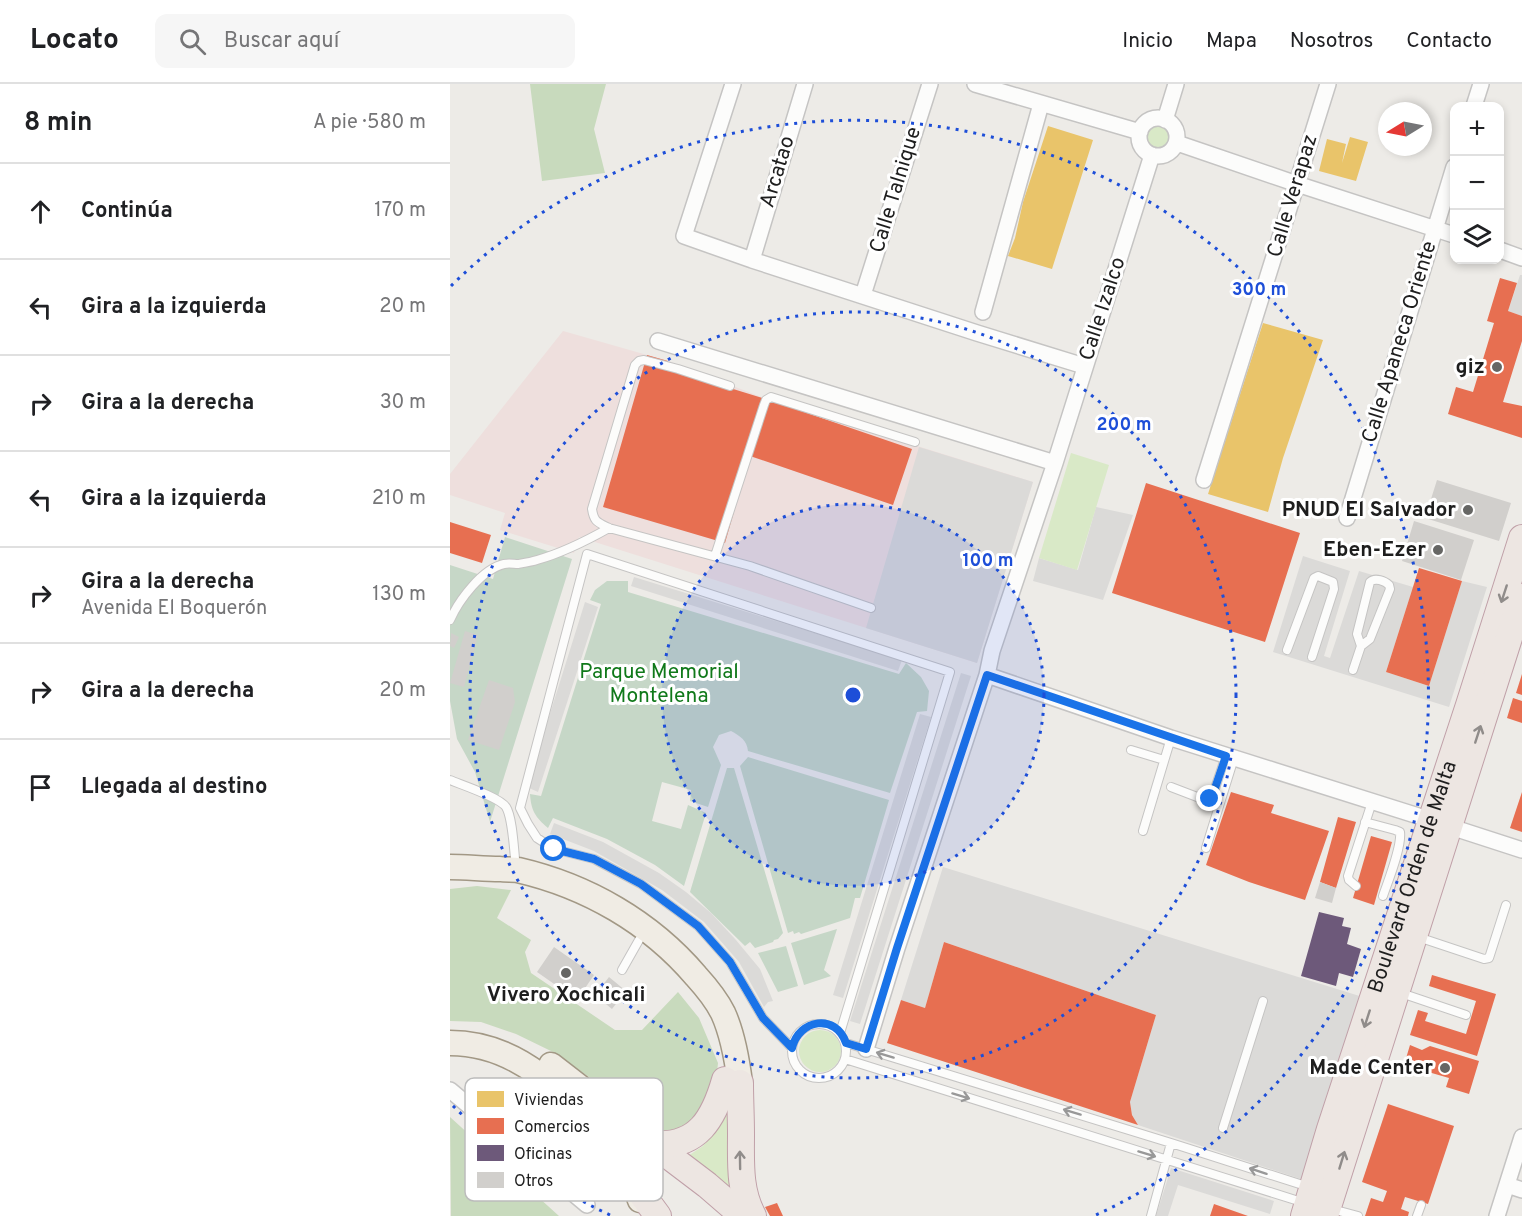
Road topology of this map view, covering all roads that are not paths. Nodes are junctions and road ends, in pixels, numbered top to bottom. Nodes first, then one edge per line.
1 (733, 84) edge
2 (805, 84) edge
3 (930, 84) edge
4 (975, 84) edge
5 (1176, 84) edge
6 (1328, 84) edge
7 (1481, 84) edge
8 (1012, 89) edge
9 (1475, 102) edge
10 (1041, 104) junction
11 (1166, 120) junction
12 (1140, 132) junction
13 (1177, 143) junction
14 (1152, 155) junction
15 (1450, 182) edge
16 (1297, 184) junction
17 (1435, 228) junction
18 (1450, 233) edge
19 (1504, 251) edge
20 (1522, 258) edge
21 (752, 260) junction
22 (863, 295) junction
23 (983, 312) dead end
24 (658, 340) dead end
25 (1084, 366) junction
26 (730, 386) dead end
27 (915, 442) dead end
28 (1055, 463) junction
29 (1204, 480) dead end
30 (1347, 518) dead end
31 (609, 528) junction
32 (1522, 538) edge
33 (715, 556) junction
34 (871, 608) dead end
35 (1520, 612) edge
36 (450, 620) edge
37 (1361, 646) junction
38 (1287, 650) dead end
39 (1312, 657) dead end
40 (1353, 670) dead end
41 (987, 675) junction
42 (1171, 738) junction
43 (1131, 750) dead end
44 (1230, 757) junction
45 (1164, 760) junction
46 (450, 780) edge
47 (1171, 787) dead end
48 (1372, 802) junction
49 (1365, 822) junction
50 (1440, 823) junction
51 (1143, 831) dead end
52 (1206, 848) dead end
53 (1522, 850) edge
54 (1408, 852) junction
55 (450, 867) edge
56 (516, 870) junction
57 (476, 873) junction
58 (450, 883) edge
59 (1356, 886) dead end
60 (1506, 905) dead end
61 (1413, 935) junction
62 (639, 940) junction
63 (622, 970) dead end
64 (1396, 991) junction
65 (1263, 1002) dead end
66 (1466, 1015) dead end
67 (450, 1027) edge
68 (840, 1033) junction
69 (450, 1043) edge
70 (846, 1043) junction
71 (792, 1048) junction
72 (866, 1049) junction
73 (845, 1059) junction
74 (731, 1069) junction
75 (545, 1078) edge
76 (568, 1078) edge
77 (450, 1090) edge
78 (465, 1103) edge
79 (1223, 1128) dead end
80 (1522, 1137) edge
81 (1172, 1143) junction
82 (663, 1145) edge
83 (663, 1152) edge
84 (1167, 1160) junction
85 (1507, 1185) junction
86 (1522, 1190) edge
87 (582, 1201) edge
88 (640, 1201) edge
89 (647, 1201) edge
90 (1421, 1204) dead end
91 (587, 1205) dead end
92 (1316, 1207) edge
93 (646, 1216) edge
94 (658, 1216) edge
95 (743, 1216) edge
96 (753, 1216) edge
97 (1151, 1216) edge
98 (1358, 1216) edge
99 (1417, 1216) edge
100 (1497, 1216) edge

1 - 21 street
2 - 21 street, Arcatao
3 - 22 street, Calle Talnique
4 - 8 street
5 - 11 street
6 - 16 street, Calle Verapaz
7 - 9 street
8 - 10 street
10 - 12 street
10 - 23 street
11 - 12 street
11 - 13 street
12 - 14 street
13 - 14 street
13 - 16 street
14 - 25 street, Calle Izalco
15 - 17 street, Calle Apaneca Oriente
16 - 17 street
16 - 29 street, Calle Verapaz
17 - 18 street
17 - 30 street, Calle Apaneca Oriente
19 - 20 street
21 - 22 street
22 - 25 street
24 - 28 street
25 - 28 street, Calle Izalco
26 - 31 lane
27 - 33 lane
28 - 41 street, Calle Izalco
31 - 33 lane
31 - 36 lane
32 -> 50 highway, Boulevard Orden de Malta
33 - 34 lane
50 -> 35 highway, Boulevard Orden de Malta
37 - 37 lane
37 - 40 lane
38 - 39 lane
41 - 42 street
41 - 72 street, Calle Izalco
42 - 44 street
42 - 45 lane
43 - 45 lane
44 - 47 lane
44 - 48 street
44 - 52 lane
45 - 51 lane
46 - 56 lane
48 - 49 lane
48 - 50 street
49 - 54 lane
49 - 59 lane
50 - 53 street
50 - 54 highway, Boulevard Orden de Malta
50 - 61 highway, Boulevard Orden de Malta
54 -> 92 highway, Boulevard Orden de Malta
55 - 57 main road
56 - 57 main road
56 - 74 main road
57 - 58 main road
57 - 62 main road
60 - 61 lane
61 - 64 highway, Boulevard Orden de Malta
62 - 63 lane
62 - 74 main road
64 - 66 lane
92 -> 64 highway, Boulevard Orden de Malta
65 - 79 lane
67 - 76 main road
68 - 70 lane
68 - 71 lane
68 - 71 lane
69 - 75 main road
70 - 72 lane
70 - 73 lane
71 - 73 lane
81 -> 72 lane
73 -> 84 lane
74 - 82 highway
96 -> 74 highway
77 - 78 street
80 - 85 street
81 - 84 lane
92 -> 81 lane
83 - 95 highway
84 - 92 lane
84 - 97 lane
85 - 86 street
85 - 100 street
87 - 91 street
88 - 93 main road
89 - 94 highway
90 - 99 lane
92 - 98 lane

